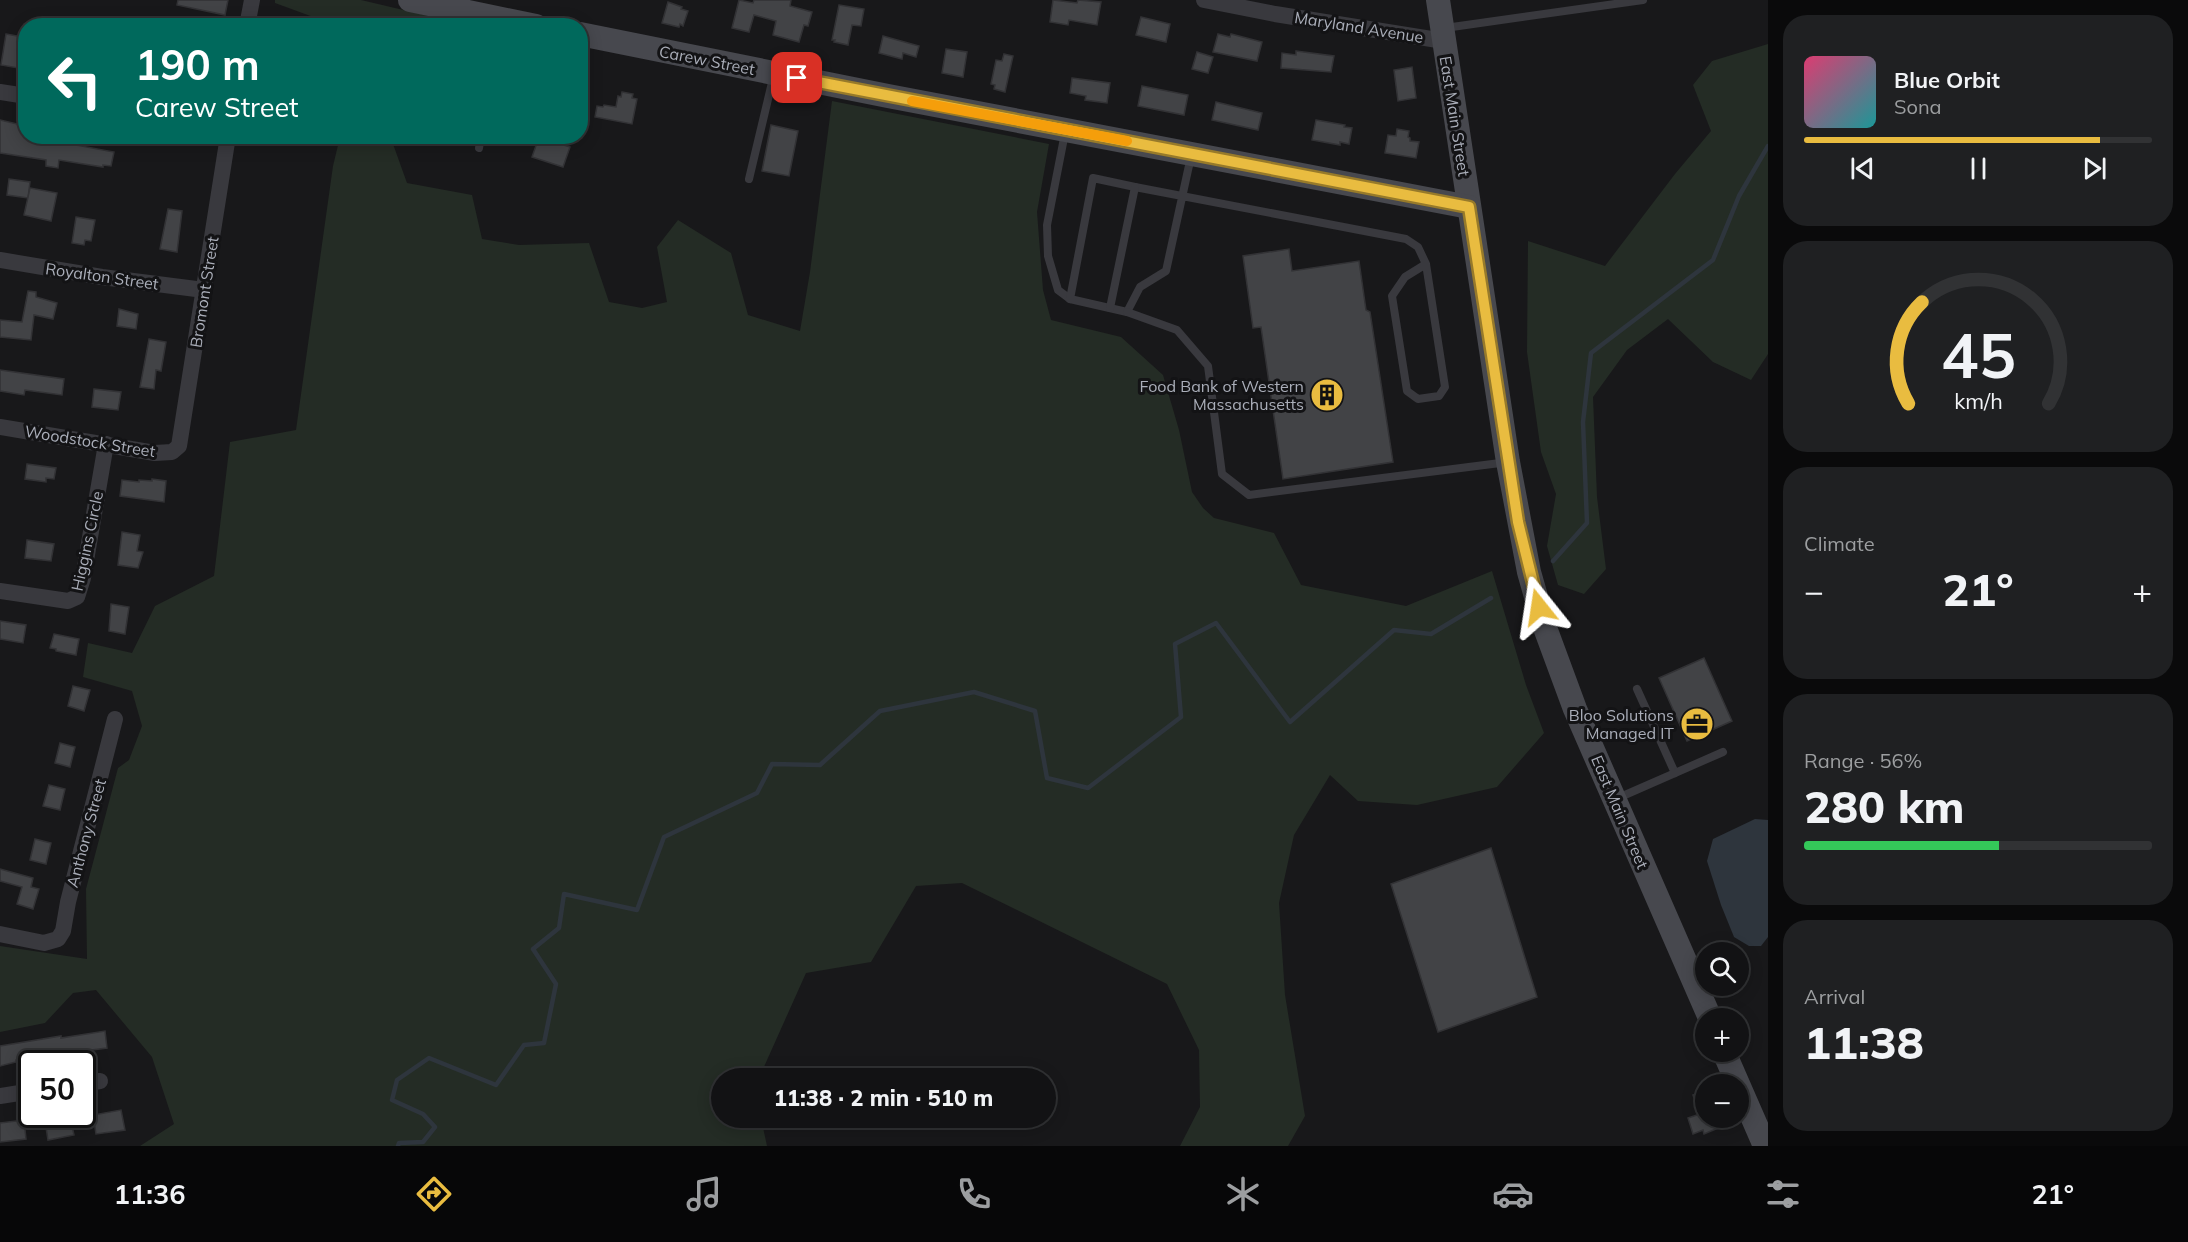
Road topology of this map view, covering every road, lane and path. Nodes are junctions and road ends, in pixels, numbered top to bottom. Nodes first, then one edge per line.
1 (252, 0) edge
2 (410, 0) edge
3 (1204, 0) edge
4 (1438, 0) edge
5 (1643, 0) edge
6 (249, 18) edge
7 (488, 18) edge
8 (1443, 35) junction
9 (588, 36) edge
10 (774, 73) junction
11 (0, 92) edge
12 (18, 95) edge
13 (1066, 129) junction
14 (227, 144) edge
15 (479, 144) edge
16 (478, 148) dead end
17 (1191, 154) junction
18 (749, 179) dead end
19 (1135, 187) junction
20 (1469, 207) junction
21 (0, 260) edge
22 (1426, 264) junction
23 (204, 290) junction
24 (1070, 299) junction
25 (1110, 308) junction
26 (1127, 312) junction
27 (0, 427) edge
28 (106, 444) junction
29 (179, 446) joint
30 (1508, 462) junction
31 (0, 591) edge
32 (1637, 689) dead end
33 (115, 719) dead end
34 (1723, 752) dead end
35 (1675, 773) junction
36 (1614, 799) junction
37 (0, 934) edge
38 (1706, 1008) edge
39 (1728, 1062) edge
40 (100, 1081) dead end
41 (96, 1082) edge
42 (18, 1093) edge
43 (0, 1096) edge
44 (1758, 1144) edge

1 - 6 street
2 - 7 main road
3 - 8 street, Maryland Avenue
4 - 8 main road, East Main Street
5 - 8 lane
8 - 20 main road, East Main Street
9 - 10 main road, Carew Street
10 - 13 main road, Carew Street
10 - 18 lane
11 - 12 street
13 - 17 main road, Carew Street
13 - 24 lane
14 - 23 street, Bromont Street
15 - 16 lane
17 - 20 main road, Carew Street
17 - 26 lane
19 - 22 lane
19 - 24 lane
19 - 25 lane
20 - 30 main road, East Main Street
21 - 23 street, Royalton Street
22 - 22 lane
23 - 29 street, Bromont Street
24 - 25 lane
25 - 26 lane
26 - 30 lane
27 - 28 street, Woodstock Street
28 - 29 street, Woodstock Street
28 - 31 street, Higgins Circle
30 - 36 main road, East Main Street
32 - 35 lane
33 - 37 street, Anthony Street
34 - 35 lane
35 - 36 lane
36 - 38 main road, East Main Street
39 - 44 main road
40 - 41 street
42 - 43 street

